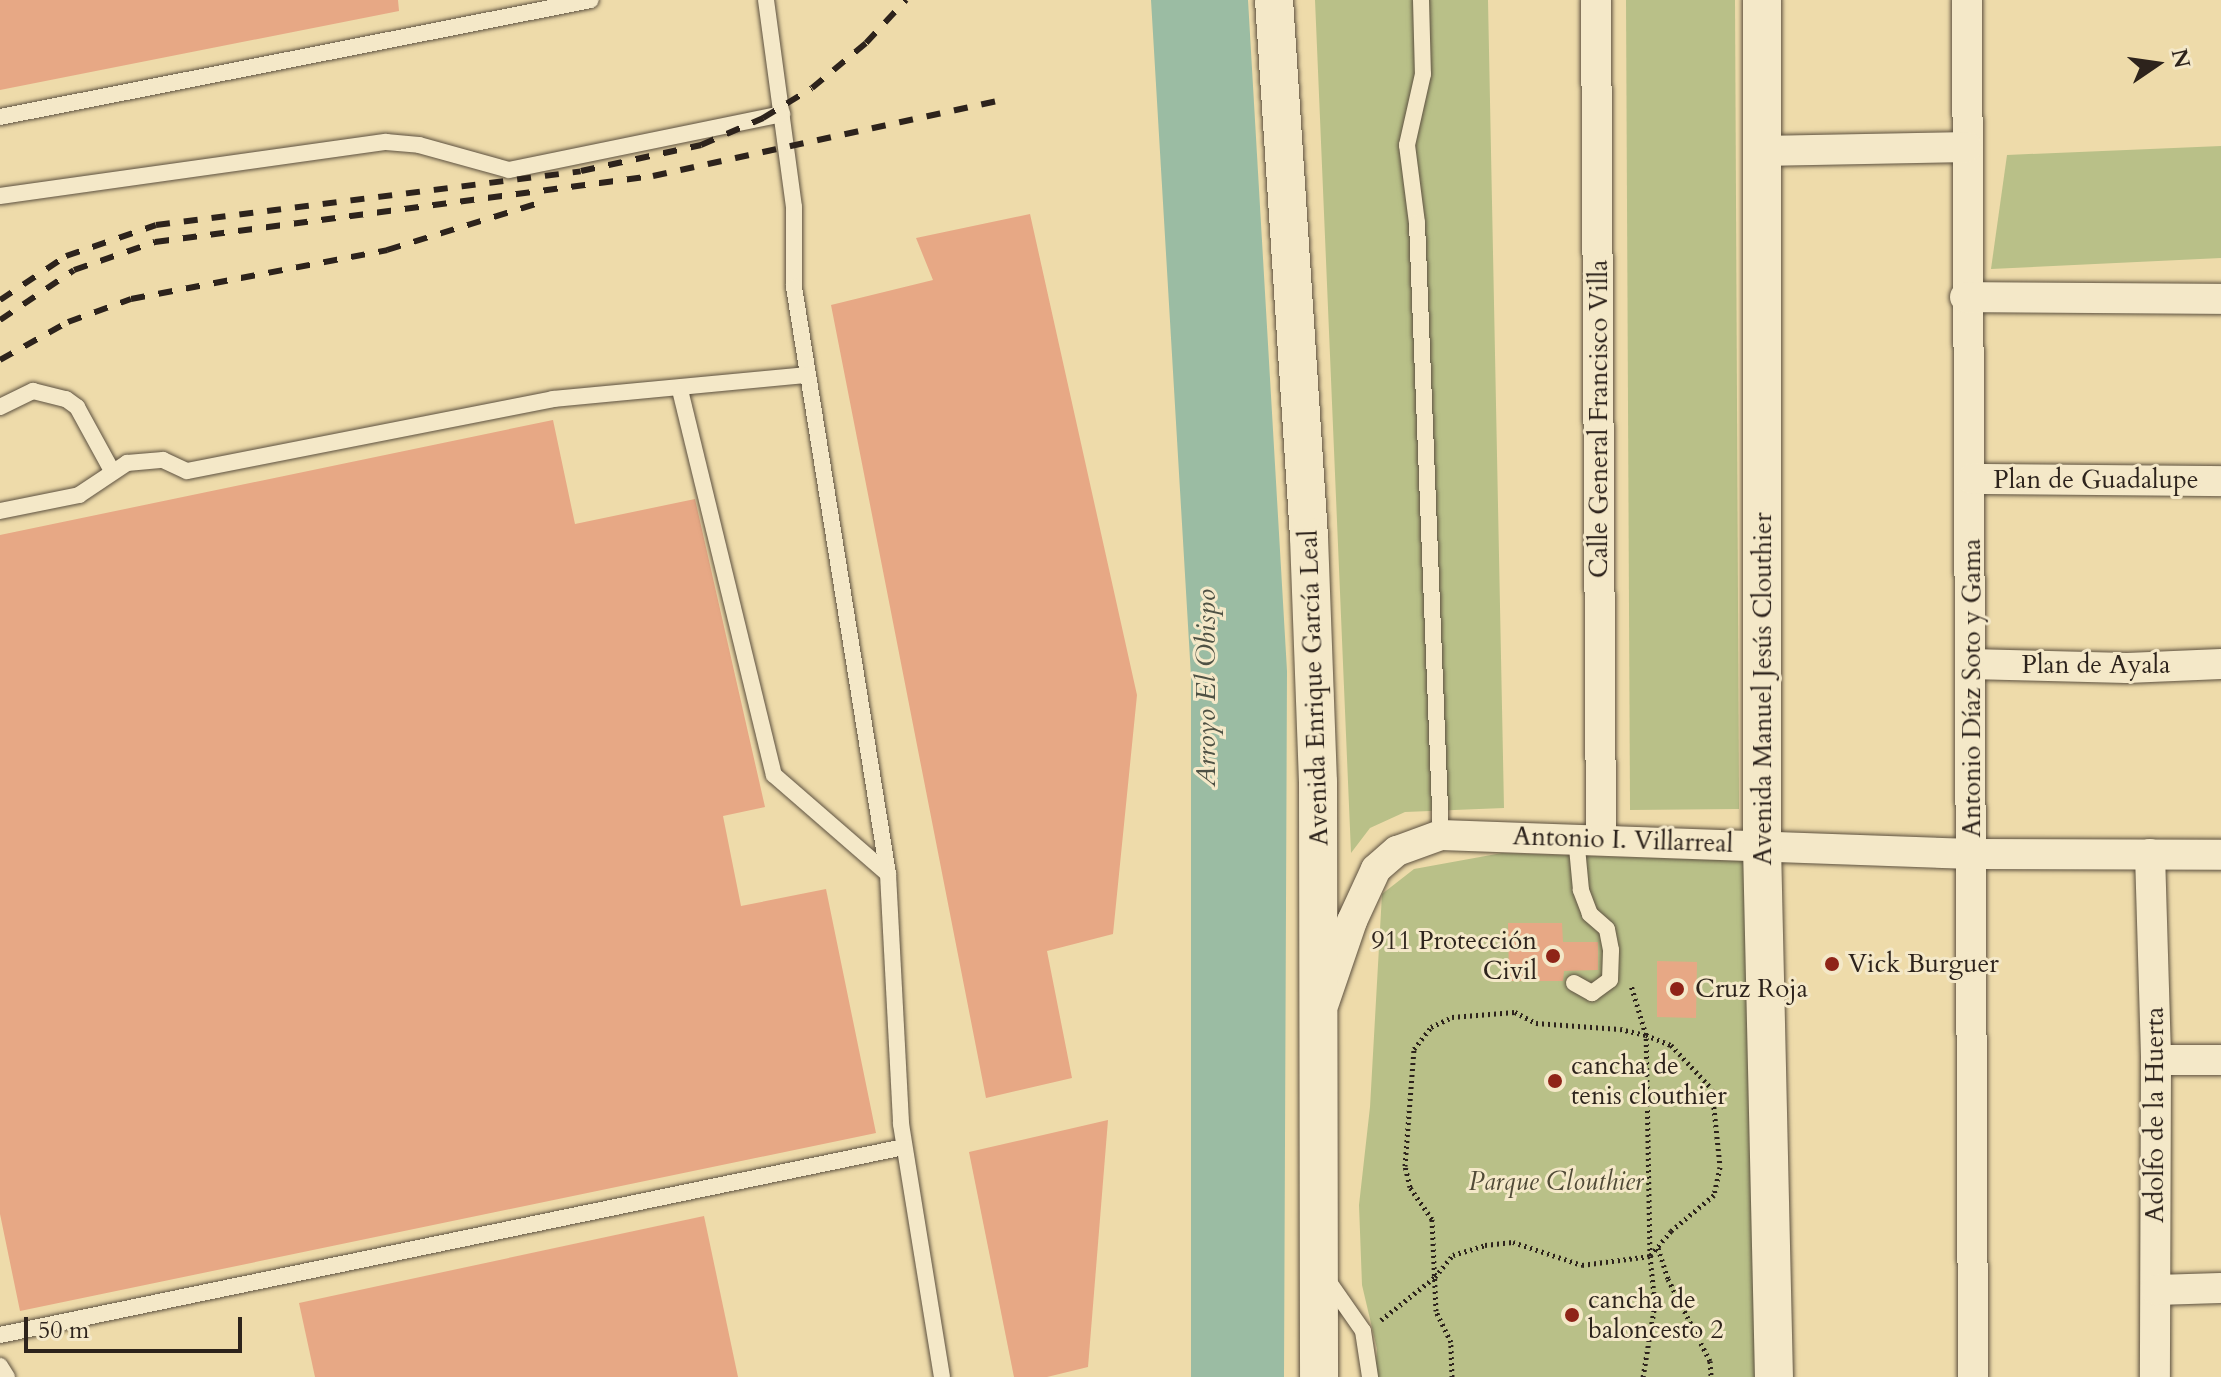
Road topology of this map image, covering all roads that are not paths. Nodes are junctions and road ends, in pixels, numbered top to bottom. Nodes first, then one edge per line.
1 (591, 0) edge
2 (766, 0) edge
3 (1274, 0) edge
4 (1421, 0) edge
5 (1596, 0) edge
6 (1762, 0) edge
7 (1967, 0) edge
8 (782, 114) junction
9 (0, 117) edge
10 (1967, 147) junction
11 (1763, 151) junction
12 (0, 196) edge
13 (1965, 297) junction
14 (2221, 299) edge
15 (808, 375) junction
16 (680, 390) junction
17 (0, 407) edge
18 (111, 469) junction
19 (1972, 479) junction
20 (2221, 481) edge
21 (0, 511) edge
22 (1970, 664) junction
23 (2221, 664) edge
24 (1441, 835) junction
25 (1588, 837) junction
26 (1762, 846) junction
27 (1973, 854) junction
28 (2150, 854) junction
29 (2221, 855) edge
30 (888, 874) junction
31 (1574, 983) dead end
32 (1322, 1008) junction
33 (2156, 1060) junction
34 (2221, 1060) edge
35 (904, 1147) junction
36 (1317, 1268) junction
37 (2221, 1288) edge
38 (2156, 1290) junction
39 (0, 1335) edge
40 (0, 1366) edge
41 (7, 1377) edge
42 (942, 1377) edge
43 (1319, 1377) edge
44 (1370, 1377) edge
45 (1774, 1377) edge
46 (1973, 1377) edge
47 (2155, 1377) edge

1 - 9 lane
2 - 8 lane
3 - 32 street, Avenida Enrique García Leal
4 - 24 lane
5 - 25 street, Calle General Francisco Villa
6 - 11 street, Avenida Manuel Jesús Clouthier
7 - 10 street, Antonio Díaz Soto y Gama
8 - 12 lane
8 - 15 lane
10 - 11 street
10 - 13 street, Antonio Díaz Soto y Gama
11 - 26 street, Avenida Manuel Jesús Clouthier
13 - 14 street
13 - 19 street, Antonio Díaz Soto y Gama
15 - 16 lane
15 - 30 lane
16 - 18 lane
16 - 30 lane
17 - 18 lane
18 - 21 lane
19 - 20 street, Plan de Guadalupe
19 - 22 street, Antonio Díaz Soto y Gama
22 - 23 street, Plan de Ayala
22 - 27 street, Antonio Díaz Soto y Gama
24 - 25 street, Antonio I. Villarreal
24 - 32 street, Antonio I. Villarreal
25 - 26 street, Antonio I. Villarreal
25 - 31 lane
26 - 27 street, Antonio I. Villarreal
26 - 45 street, Avenida Manuel Jesús Clouthier
27 - 28 street, Antonio I. Villarreal
27 - 46 street, Antonio Díaz Soto y Gama
28 - 29 street, Antonio I. Villarreal
28 - 33 street, Adolfo de la Huerta
30 - 35 lane
32 - 36 street, Avenida Enrique García Leal
33 - 34 street
33 - 38 street, Adolfo de la Huerta
35 - 39 lane
35 - 42 lane
36 - 43 street, Avenida Enrique García Leal
36 - 44 lane
37 - 38 street
38 - 47 street, Adolfo de la Huerta
40 - 41 lane

